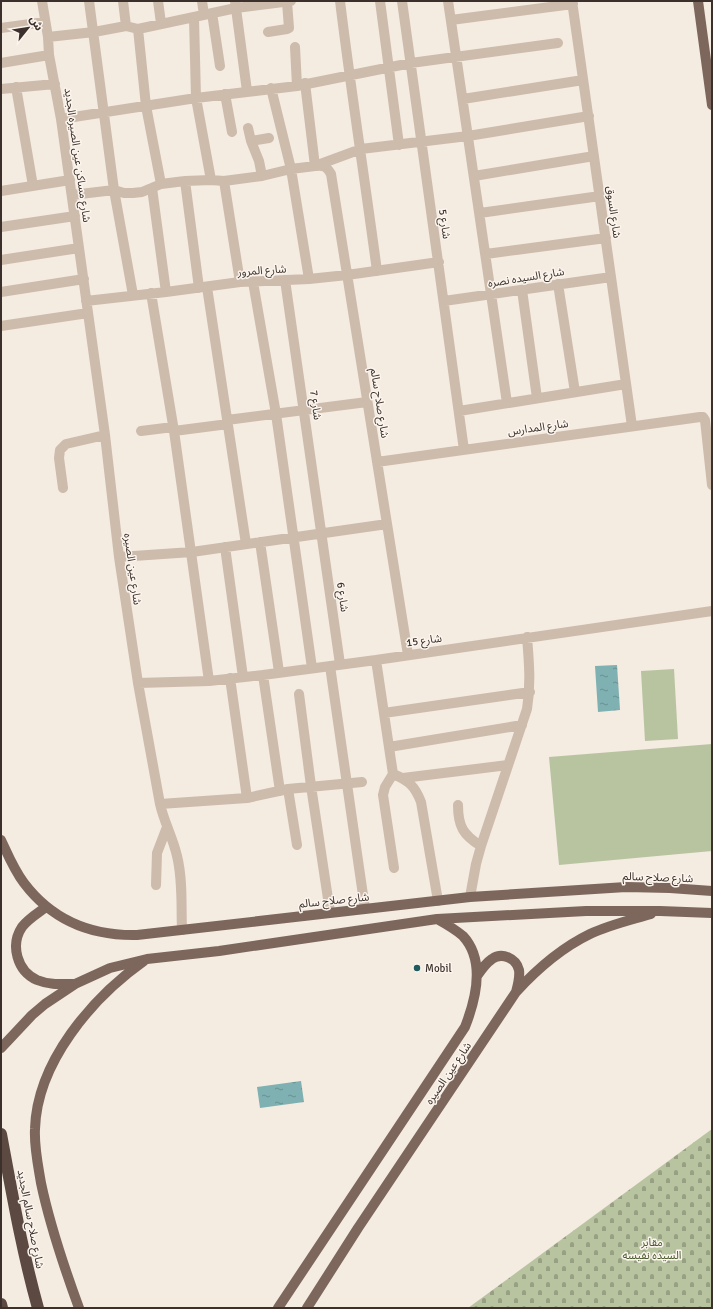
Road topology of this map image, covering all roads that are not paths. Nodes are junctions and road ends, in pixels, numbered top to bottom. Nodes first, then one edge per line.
1 (42, 1) edge
2 (89, 1) edge
3 (123, 1) edge
4 (158, 1) edge
5 (202, 1) edge
6 (292, 1) edge
7 (340, 1) edge
8 (380, 1) edge
9 (402, 1) edge
10 (448, 1) edge
11 (698, 1) edge
12 (272, 2) edge
13 (287, 2) edge
14 (572, 3) edge
15 (235, 4) edge
16 (208, 14) junction
17 (194, 18) junction
18 (451, 20) junction
19 (45, 22) junction
20 (161, 23) junction
21 (126, 26) junction
22 (1, 28) edge
23 (138, 29) junction
24 (94, 32) junction
25 (268, 32) dead end
26 (48, 37) junction
27 (558, 43) dead end
28 (295, 47) dead end
29 (49, 55) junction
30 (457, 58) junction
31 (1, 63) edge
32 (411, 63) junction
33 (220, 66) dead end
34 (389, 68) junction
35 (349, 76) junction
36 (583, 80) junction
37 (55, 84) junction
38 (301, 84) junction
39 (16, 87) junction
40 (271, 88) junction
41 (1, 89) edge
42 (247, 91) junction
43 (225, 94) junction
44 (196, 98) junction
45 (463, 99) junction
46 (712, 105) edge
47 (146, 106) junction
48 (104, 113) junction
49 (588, 116) junction
50 (61, 119) junction
51 (248, 128) dead end
52 (232, 132) dead end
53 (468, 136) junction
54 (269, 138) dead end
55 (251, 141) junction
56 (422, 142) junction
57 (399, 145) junction
58 (361, 149) junction
59 (594, 156) junction
60 (315, 166) junction
61 (291, 169) junction
62 (262, 176) junction
63 (474, 176) junction
64 (70, 180) junction
65 (211, 180) junction
66 (185, 181) junction
67 (224, 182) junction
68 (33, 186) junction
69 (156, 186) junction
70 (114, 190) junction
71 (1, 191) edge
72 (72, 195) junction
73 (600, 196) junction
74 (480, 213) junction
75 (75, 216) junction
76 (1, 226) edge
77 (606, 238) junction
78 (79, 248) junction
79 (486, 254) junction
80 (1, 260) edge
81 (439, 262) junction
82 (377, 271) junction
83 (347, 275) junction
84 (611, 277) junction
85 (84, 279) junction
86 (309, 279) junction
87 (285, 280) junction
88 (240, 282) junction
89 (253, 282) junction
90 (558, 284) junction
91 (203, 288) junction
92 (522, 290) junction
93 (1, 292) edge
94 (166, 292) junction
95 (151, 293) junction
96 (492, 294) junction
97 (133, 295) junction
98 (86, 301) junction
99 (444, 301) junction
100 (88, 313) junction
101 (1, 326) edge
102 (626, 384) junction
103 (575, 392) junction
104 (537, 398) junction
105 (367, 402) junction
106 (507, 403) junction
107 (304, 410) junction
108 (459, 410) junction
109 (276, 414) junction
110 (228, 422) junction
111 (632, 426) junction
112 (174, 429) junction
113 (141, 431) dead end
114 (105, 435) junction
115 (464, 450) junction
116 (377, 462) junction
117 (712, 485) edge
118 (63, 488) dead end
119 (387, 524) junction
120 (322, 533) junction
121 (292, 538) junction
122 (260, 542) junction
123 (246, 544) junction
124 (225, 547) junction
125 (192, 552) junction
126 (119, 557) junction
127 (712, 611) edge
128 (527, 637) junction
129 (408, 655) junction
130 (376, 660) junction
131 (335, 665) junction
132 (312, 668) junction
133 (278, 672) junction
134 (263, 675) junction
135 (243, 677) junction
136 (230, 678) junction
137 (209, 681) junction
138 (138, 684) junction
139 (530, 692) junction
140 (299, 694) dead end
141 (384, 713) junction
142 (522, 725) junction
143 (389, 747) junction
144 (508, 765) junction
145 (393, 774) junction
146 (403, 778) junction
147 (362, 782) dead end
148 (347, 783) junction
149 (311, 786) junction
150 (284, 790) junction
151 (247, 798) junction
152 (160, 804) junction
153 (458, 805) dead end
154 (167, 827) junction
155 (1, 840) edge
156 (297, 845) dead end
157 (481, 846) junction
158 (394, 868) dead end
159 (156, 885) dead end
160 (712, 891) edge
161 (470, 897) junction
162 (438, 901) junction
163 (46, 907) junction
164 (365, 909) junction
165 (660, 911) junction
166 (330, 912) junction
167 (712, 913) edge
168 (437, 919) junction
169 (182, 930) junction
170 (147, 959) junction
171 (477, 976) junction
172 (74, 984) junction
173 (516, 992) junction
174 (1, 1048) edge
175 (1, 1134) edge
176 (1, 1304) edge
177 (2, 1308) edge
178 (38, 1308) edge
179 (78, 1308) edge
180 (278, 1308) edge
181 (307, 1308) edge

1 - 19 street, شارع مساكن عين الصيره الجديد
2 - 24 street
3 - 21 street
4 - 20 street
5 - 16 street
6 - 13 street
7 - 35 street
8 - 34 street
9 - 32 street, شارع 5
10 - 18 street
11 - 46 main road
12 - 13 street
12 - 15 street
13 - 25 street
14 - 18 street
14 - 36 street, شارع السوق
15 - 16 street
15 - 42 street
16 - 17 street
16 - 33 street
17 - 20 street
17 - 44 street
18 - 30 street
19 - 22 street
19 - 26 street, شارع مساكن عين الصيره الجديد
20 - 23 street
21 - 23 street
21 - 24 street
23 - 47 street
24 - 26 street
24 - 48 street
26 - 29 street, شارع مساكن عين الصيره الجديد
27 - 30 street
28 - 38 street
29 - 31 street
29 - 37 street, شارع مساكن عين الصيره الجديد
30 - 32 street
30 - 45 street
32 - 34 street
32 - 56 street, شارع 5
34 - 35 street
34 - 57 street
35 - 38 street
35 - 58 street
36 - 45 street
36 - 49 street, شارع السوق
37 - 39 street
37 - 50 street, شارع مساكن عين الصيره الجديد
38 - 40 street
38 - 60 street
39 - 41 street
39 - 68 street
40 - 42 street
40 - 61 street
42 - 43 street
43 - 44 street
43 - 52 street
44 - 47 street
44 - 65 street
45 - 53 street
47 - 48 street
47 - 69 street
48 - 50 street
48 - 70 street
49 - 53 street
49 - 59 street, شارع السوق
50 - 64 street, شارع مساكن عين الصيره الجديد
51 - 55 street
53 - 56 street
53 - 63 street
54 - 55 street
55 - 62 street
56 - 57 street
56 - 81 street, شارع 5
57 - 58 street
58 - 60 street
58 - 82 street
59 - 63 street
59 - 73 street, شارع السوق
60 - 61 street
60 - 83 street, شارع صلاح سالم
61 - 62 street
61 - 86 street
62 - 67 street
63 - 74 street
64 - 68 street
64 - 72 street, شارع مساكن عين الصيره الجديد
65 - 66 street
65 - 67 street
66 - 69 street
66 - 91 street
67 - 88 street
68 - 71 street
69 - 70 street
69 - 94 street
70 - 72 street
70 - 97 street
72 - 75 street, شارع مساكن عين الصيره الجديد
73 - 74 street
73 - 77 street, شارع السوق
74 - 79 street
75 - 76 street
75 - 78 street, شارع مساكن عين الصيره الجديد
77 - 79 street
77 - 84 street, شارع السوق
78 - 80 street
78 - 85 street, شارع مساكن عين الصيره الجديد
79 - 96 street
81 - 82 street, شارع المرور
81 - 99 street, شارع 5
82 - 83 street, شارع المرور
83 - 86 street, شارع المرور
83 - 105 street, شارع صلاح سالم
84 - 90 street, شارع السيده نصره
84 - 102 street, شارع السوق
85 - 93 street
85 - 98 street, شارع مساكن عين الصيره الجديد
86 - 87 street, شارع المرور
87 - 89 street, شارع المرور
87 - 107 street, شارع 7
88 - 89 street, شارع المرور
88 - 91 street, شارع المرور
89 - 109 street
90 - 92 street, شارع السيده نصره
90 - 103 street
91 - 94 street, شارع المرور
91 - 110 street
92 - 96 street, شارع السيده نصره
92 - 104 street
94 - 95 street, شارع المرور
95 - 97 street, شارع المرور
95 - 112 street
96 - 99 street, شارع السيده نصره
96 - 106 street
97 - 98 street, شارع المرور
98 - 100 street, شارع مساكن عين الصيره الجديد
99 - 108 street, شارع 5
100 - 101 street
100 - 114 street, شارع عين الصيره
102 - 103 street
102 - 111 street, شارع السوق
103 - 104 street
104 - 106 street
105 - 107 street
105 - 116 street, شارع صلاح سالم
106 - 108 street
107 - 109 street
107 - 120 street, شارع 7
108 - 115 street, شارع 5
109 - 110 street
109 - 121 street
110 - 112 street
110 - 123 street
111 - 115 street, شارع المدارس
111 - 117 street, شارع المدارس
112 - 113 street
112 - 125 street
114 - 118 street
114 - 126 street, شارع عين الصيره
115 - 116 street, شارع المدارس
116 - 119 street, شارع صلاح سالم
119 - 120 street
119 - 129 street, شارع صلاح سالم
120 - 121 street
120 - 131 street, شارع 6
121 - 122 street
121 - 132 street
122 - 123 street
122 - 133 street
123 - 124 street
124 - 125 street
124 - 135 street
125 - 126 street
125 - 137 street
126 - 138 street, شارع عين الصيره
127 - 128 street, شارع 15
128 - 129 street, شارع 15
128 - 139 street
129 - 130 street, شارع 15
130 - 131 street, شارع 15
130 - 141 street
131 - 132 street, شارع 15
131 - 148 street, شارع 6
132 - 133 street, شارع 15
133 - 134 street, شارع 15
134 - 135 street, شارع 15
134 - 150 street
135 - 136 street, شارع 15
136 - 137 street, شارع 15
136 - 151 street
137 - 138 street, شارع 15
138 - 152 street, شارع عين الصيره
139 - 141 street
139 - 142 street
140 - 149 street
141 - 143 street
142 - 143 street
142 - 144 street
143 - 145 street
144 - 146 street
144 - 157 street
145 - 146 street
145 - 158 street
146 - 162 street
147 - 148 street
148 - 149 street
148 - 164 street, شارع 6
149 - 150 street
149 - 166 street
150 - 151 street
150 - 156 street
151 - 152 street
152 - 154 street, شارع عين الصيره
153 - 157 street
154 - 159 street
154 - 169 street, شارع عين الصيره
155 - 163 main road, شارع صلاح سالم
157 - 161 street
160 - 161 main road, شارع صلاح سالم
161 - 162 main road, شارع صلاح سالم
162 - 164 main road, شارع صلاح سالم
163 - 169 main road, شارع صلاح سالم
163 - 172 main road
164 - 166 main road, شارع صلاح سالم
165 - 167 main road
165 - 168 main road
165 - 173 main road, شارع عين الصيره
166 - 169 main road, شارع صلاح سالم
168 - 170 main road
168 - 171 main road, شارع عين الصيره
170 - 172 main road
170 - 179 main road
171 - 173 main road
171 - 180 main road, شارع عين الصيره
172 - 174 main road
173 - 181 main road, شارع عين الصيره
175 - 178 highway, شارع صلاح سالم الجديد
176 - 177 highway

